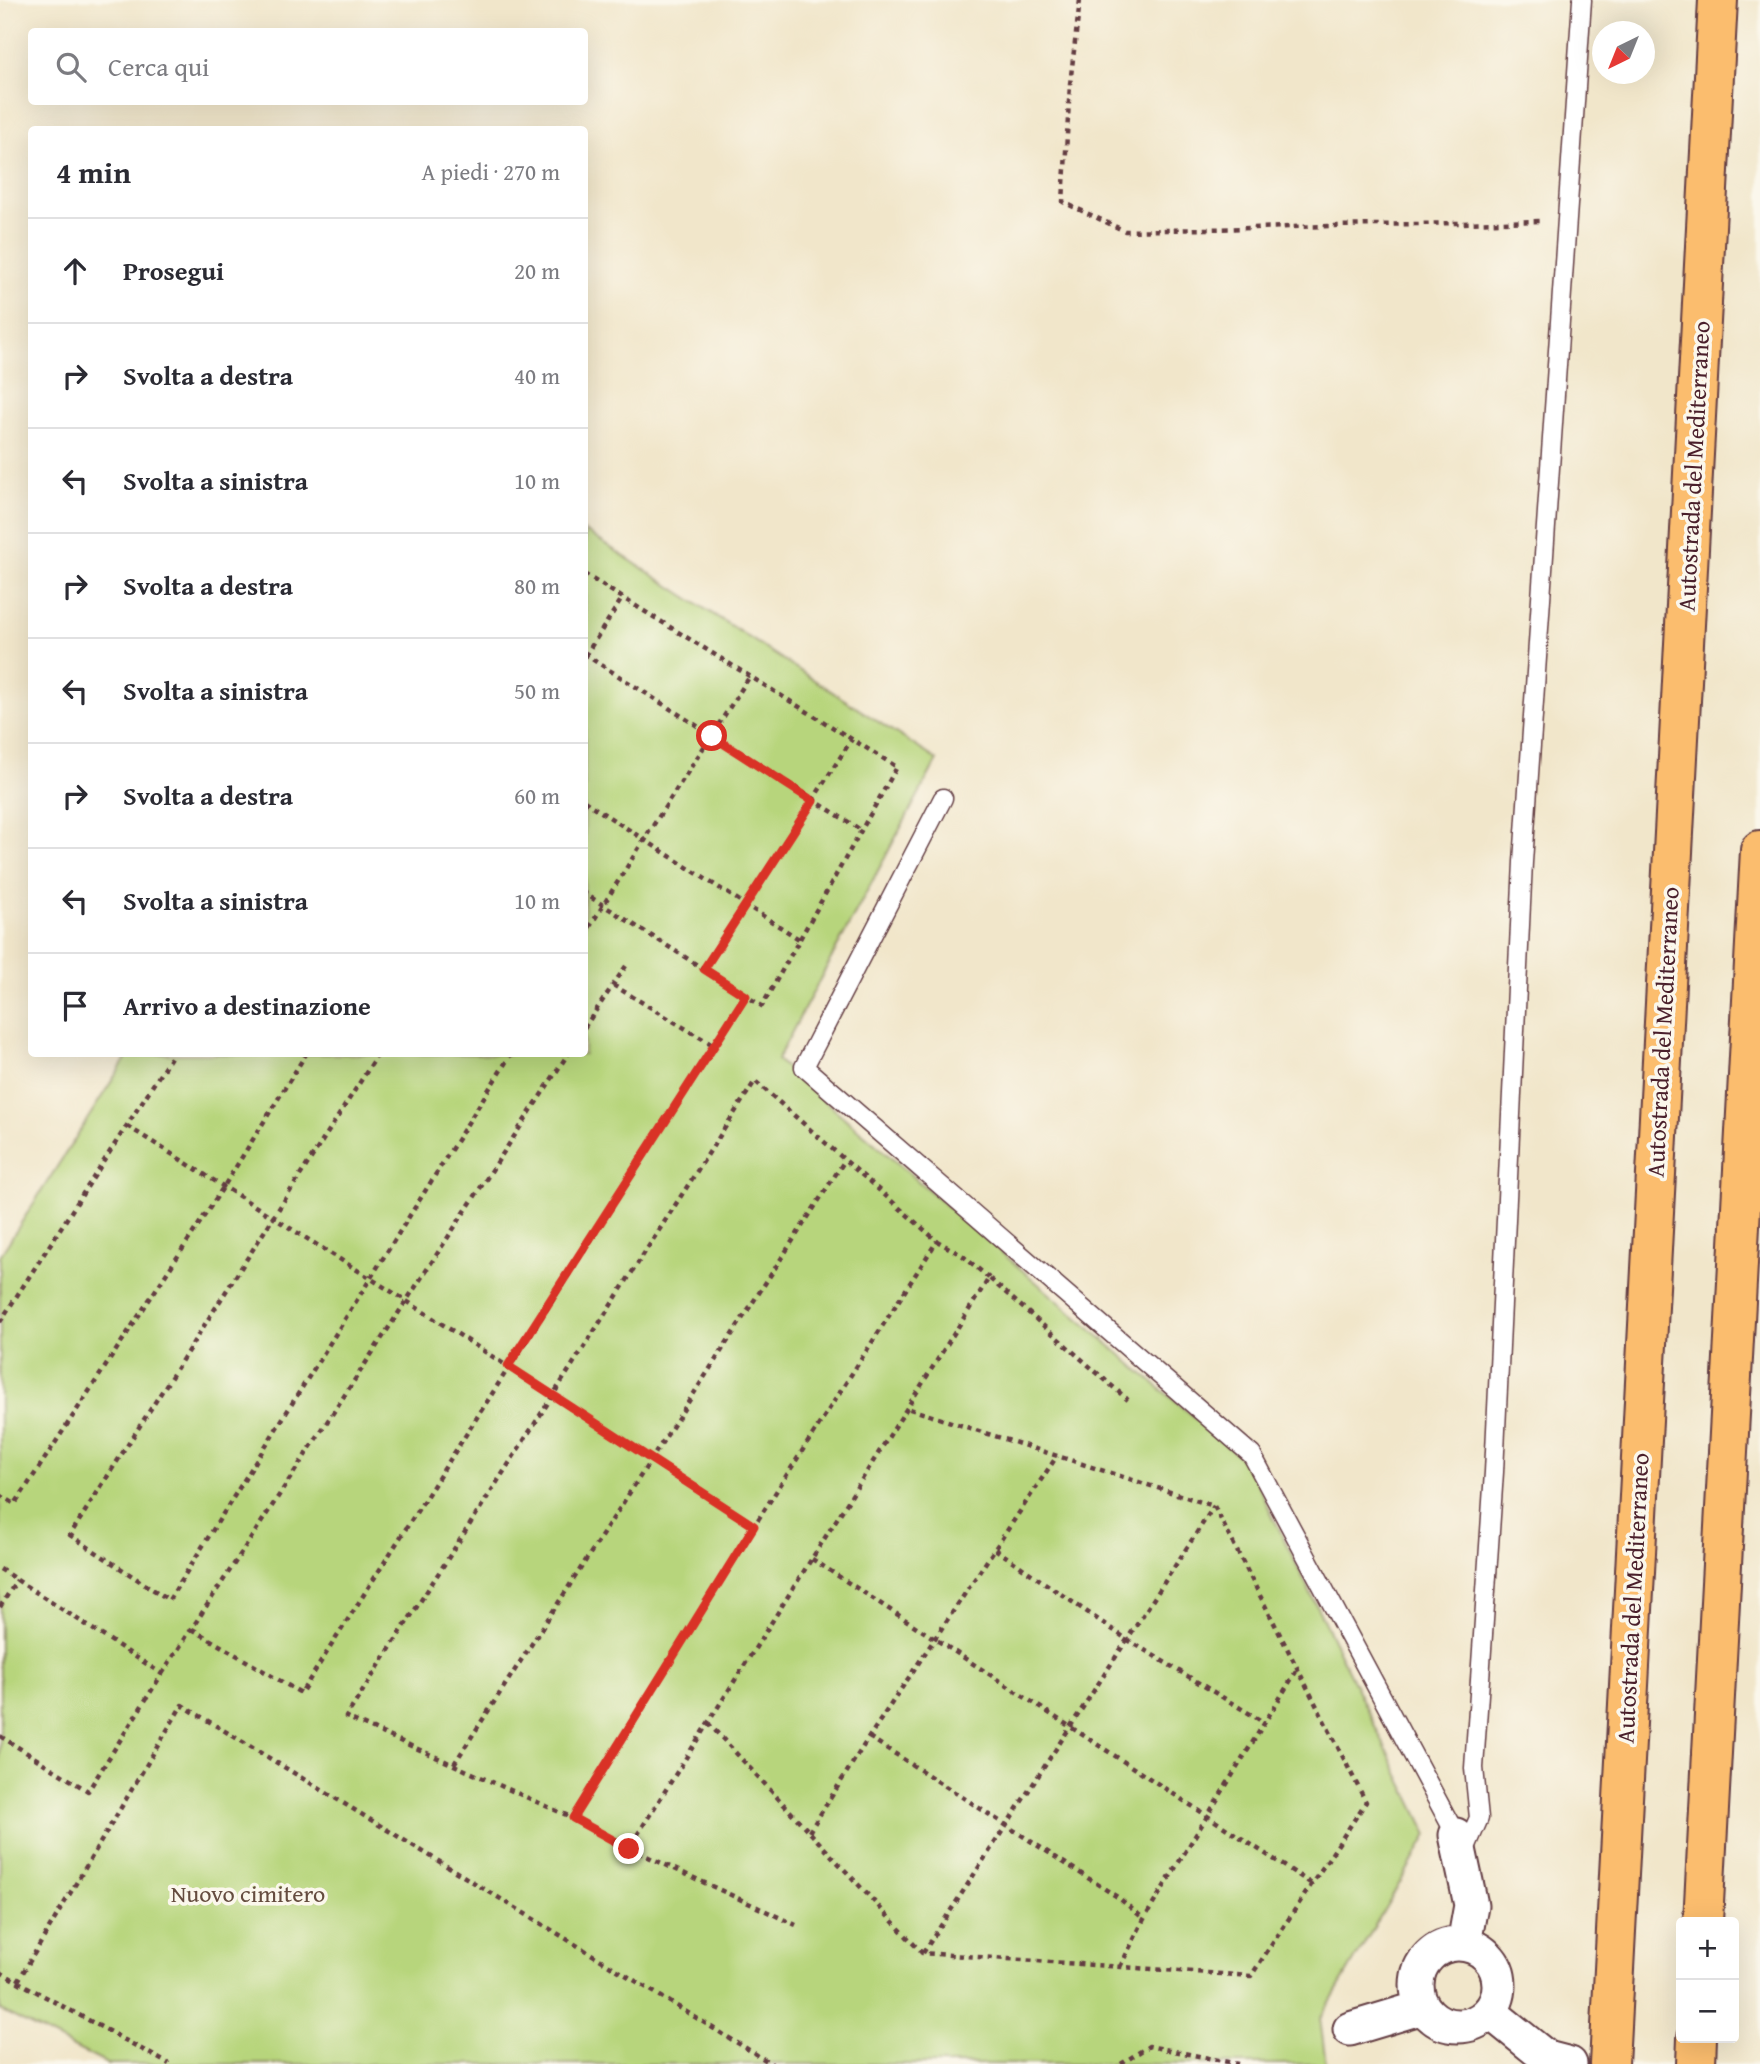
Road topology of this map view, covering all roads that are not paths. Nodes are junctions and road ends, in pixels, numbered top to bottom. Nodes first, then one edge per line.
1 (1582, 0) edge
2 (1718, 0) edge
3 (943, 798) dead end
4 (1760, 850) edge
5 (1459, 1847) junction
6 (1704, 1909) edge
7 (1464, 1944) junction
8 (1423, 2007) junction
9 (1490, 2011) junction
10 (1350, 2029) dead end
11 (1697, 2043) edge
12 (1553, 2062) edge
13 (1609, 2064) edge
14 (1696, 2064) edge

1 - 5 lane
2 - 13 highway, Autostrada del Mediterraneo
3 - 5 lane
4 - 6 highway
5 - 7 street
7 - 8 street
7 - 9 street
8 - 9 street
8 - 10 street
9 - 12 street
11 - 14 highway

